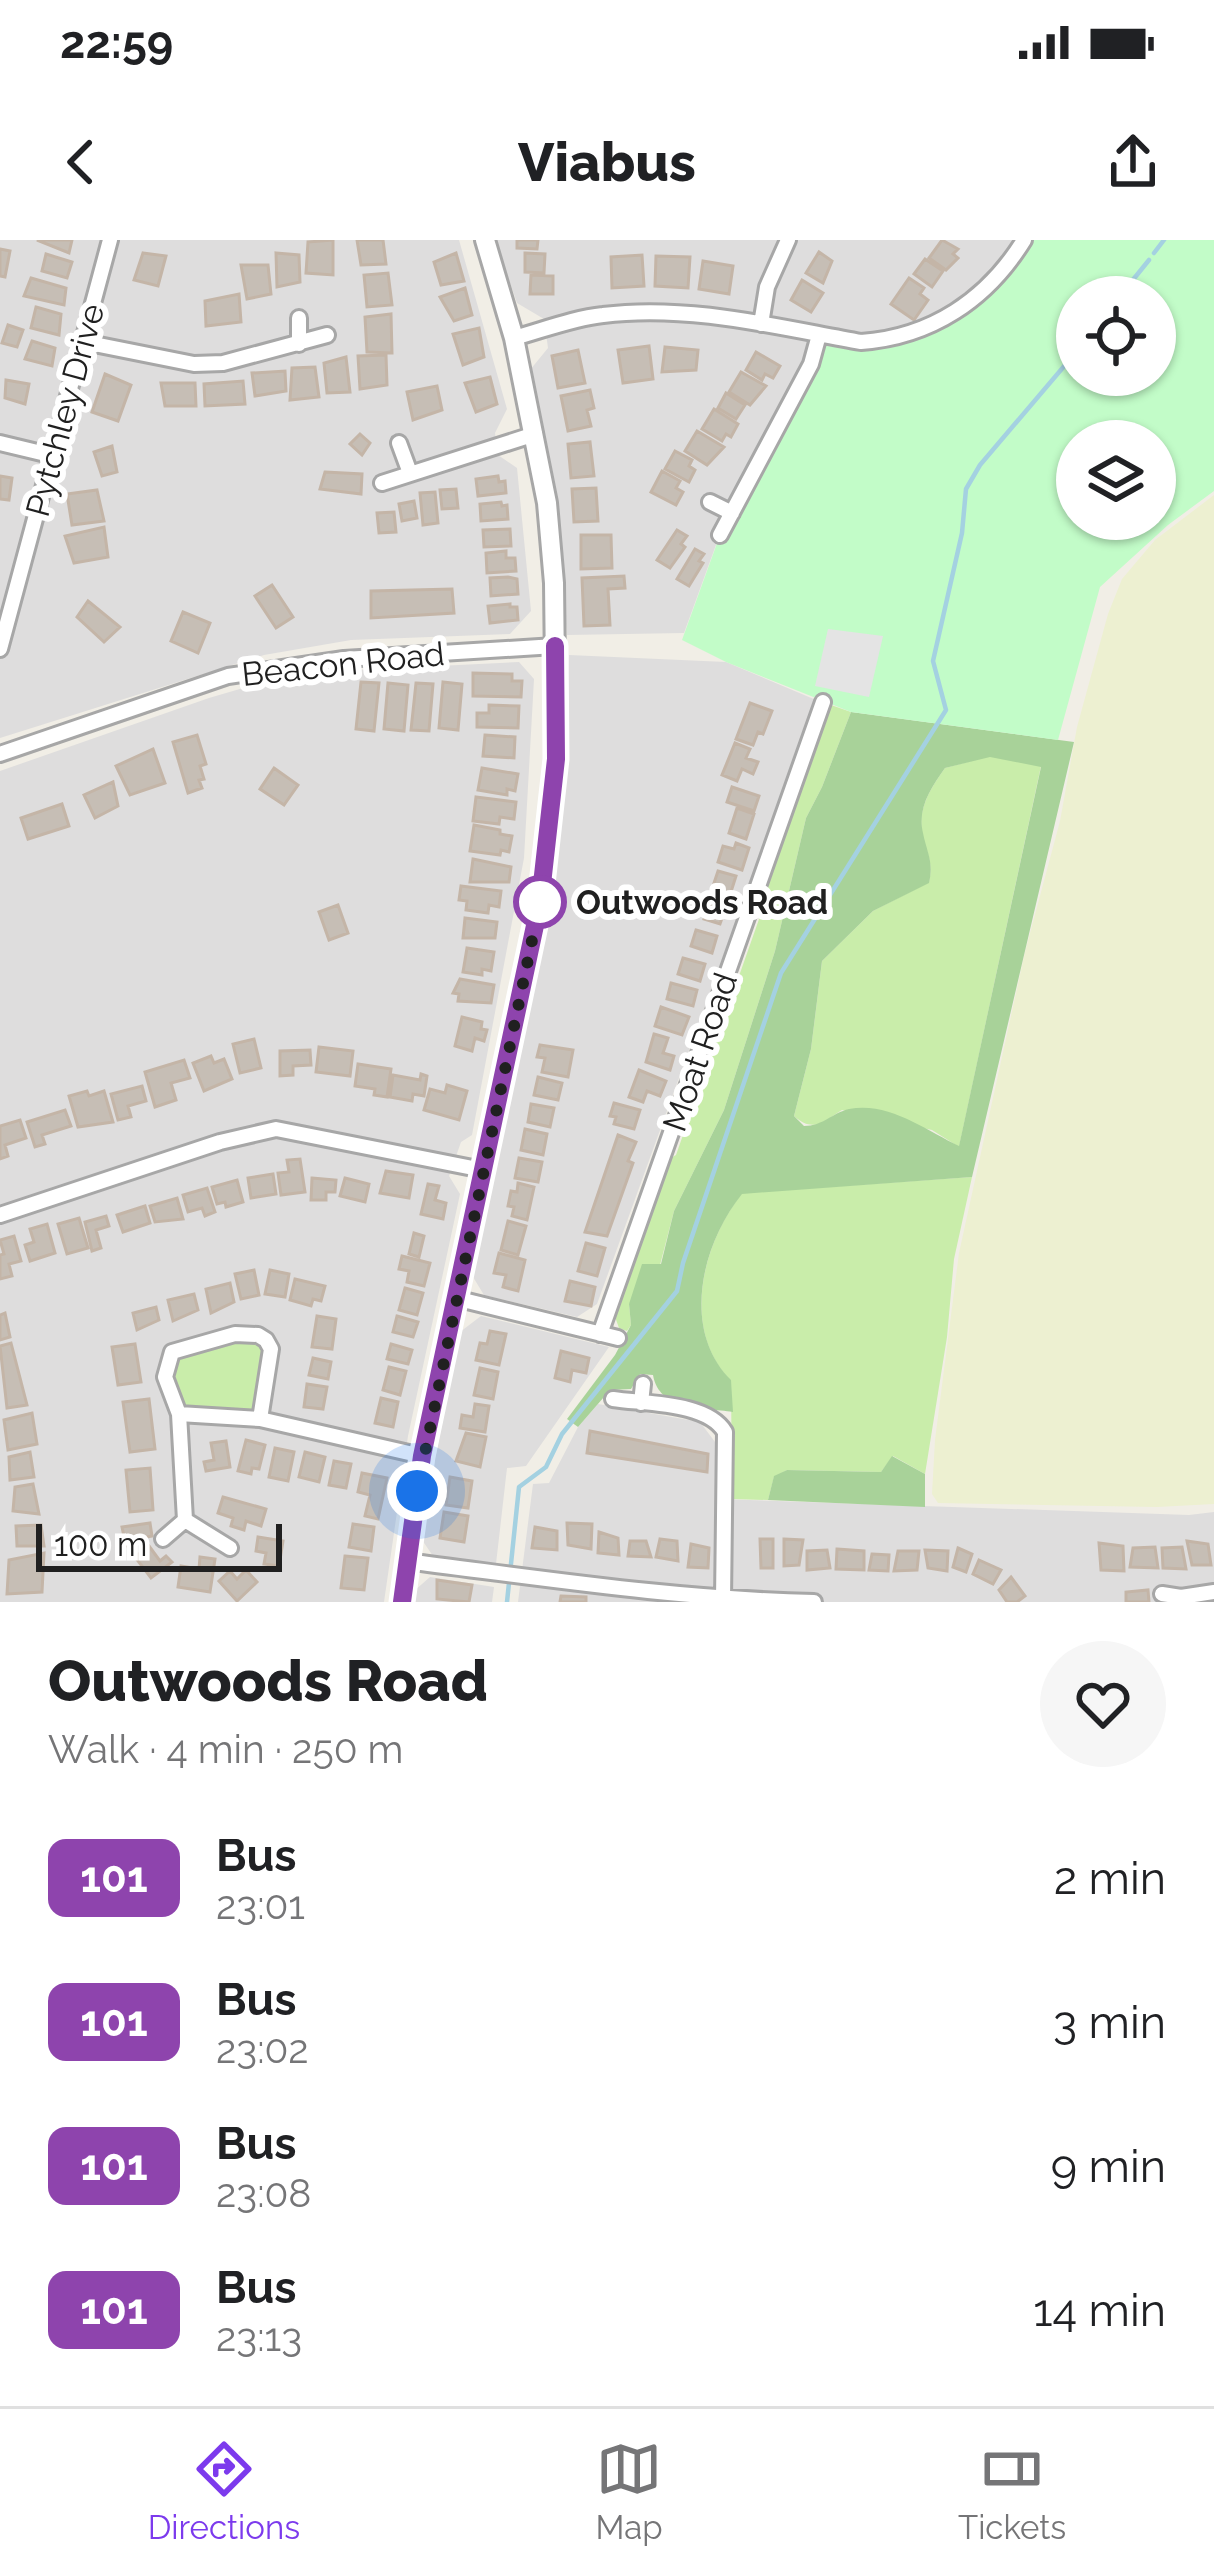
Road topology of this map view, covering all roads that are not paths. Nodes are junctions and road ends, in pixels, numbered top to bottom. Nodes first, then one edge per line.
1 (110, 240) edge
2 (485, 240) edge
3 (788, 240) edge
4 (1024, 240) edge
5 (298, 318) dead end
6 (761, 324) junction
7 (819, 334) junction
8 (327, 335) dead end
9 (514, 338) junction
10 (84, 342) junction
11 (299, 344) junction
12 (535, 434) junction
13 (0, 443) edge
14 (400, 443) dead end
15 (54, 456) junction
16 (410, 473) junction
17 (382, 483) dead end
18 (710, 502) dead end
19 (732, 513) junction
20 (720, 535) dead end
21 (555, 646) junction
22 (0, 649) edge
23 (823, 702) dead end
24 (0, 754) edge
25 (483, 1170) junction
26 (0, 1215) edge
27 (455, 1298) junction
28 (600, 1334) junction
29 (618, 1338) dead end
30 (643, 1384) dead end
31 (613, 1399) dead end
32 (641, 1403) junction
33 (179, 1414) junction
34 (260, 1419) junction
35 (422, 1456) junction
36 (185, 1520) junction
37 (163, 1539) dead end
38 (230, 1548) dead end
39 (405, 1561) junction
40 (1214, 1592) edge
41 (1162, 1594) dead end
42 (615, 1596) edge
43 (1181, 1599) edge
44 (724, 1600) edge
45 (402, 1602) edge
46 (801, 1602) edge
47 (814, 1602) edge

1 - 10 street, Pytchley Drive
2 - 9 street
3 - 6 street
4 - 7 street
5 - 11 street
6 - 7 street
6 - 9 street
7 - 19 street
8 - 11 street
9 - 12 street
10 - 11 street
10 - 15 street, Pytchley Drive
12 - 16 street
12 - 21 street
13 - 15 street
14 - 16 street
15 - 22 street, Pytchley Drive
16 - 17 street
18 - 19 street
19 - 20 street
21 - 24 street, Beacon Road
21 - 25 street
23 - 28 street, Moat Road
25 - 26 street
25 - 27 street
27 - 28 street
27 - 35 street
28 - 29 street
30 - 32 street
31 - 32 street
32 - 44 street
33 - 34 street
33 - 34 street
33 - 36 street
34 - 35 street
35 - 39 street
36 - 37 street
36 - 38 street
39 - 42 street
39 - 45 street
40 - 43 street
41 - 43 street
42 - 44 street
44 - 46 street
46 - 47 street

